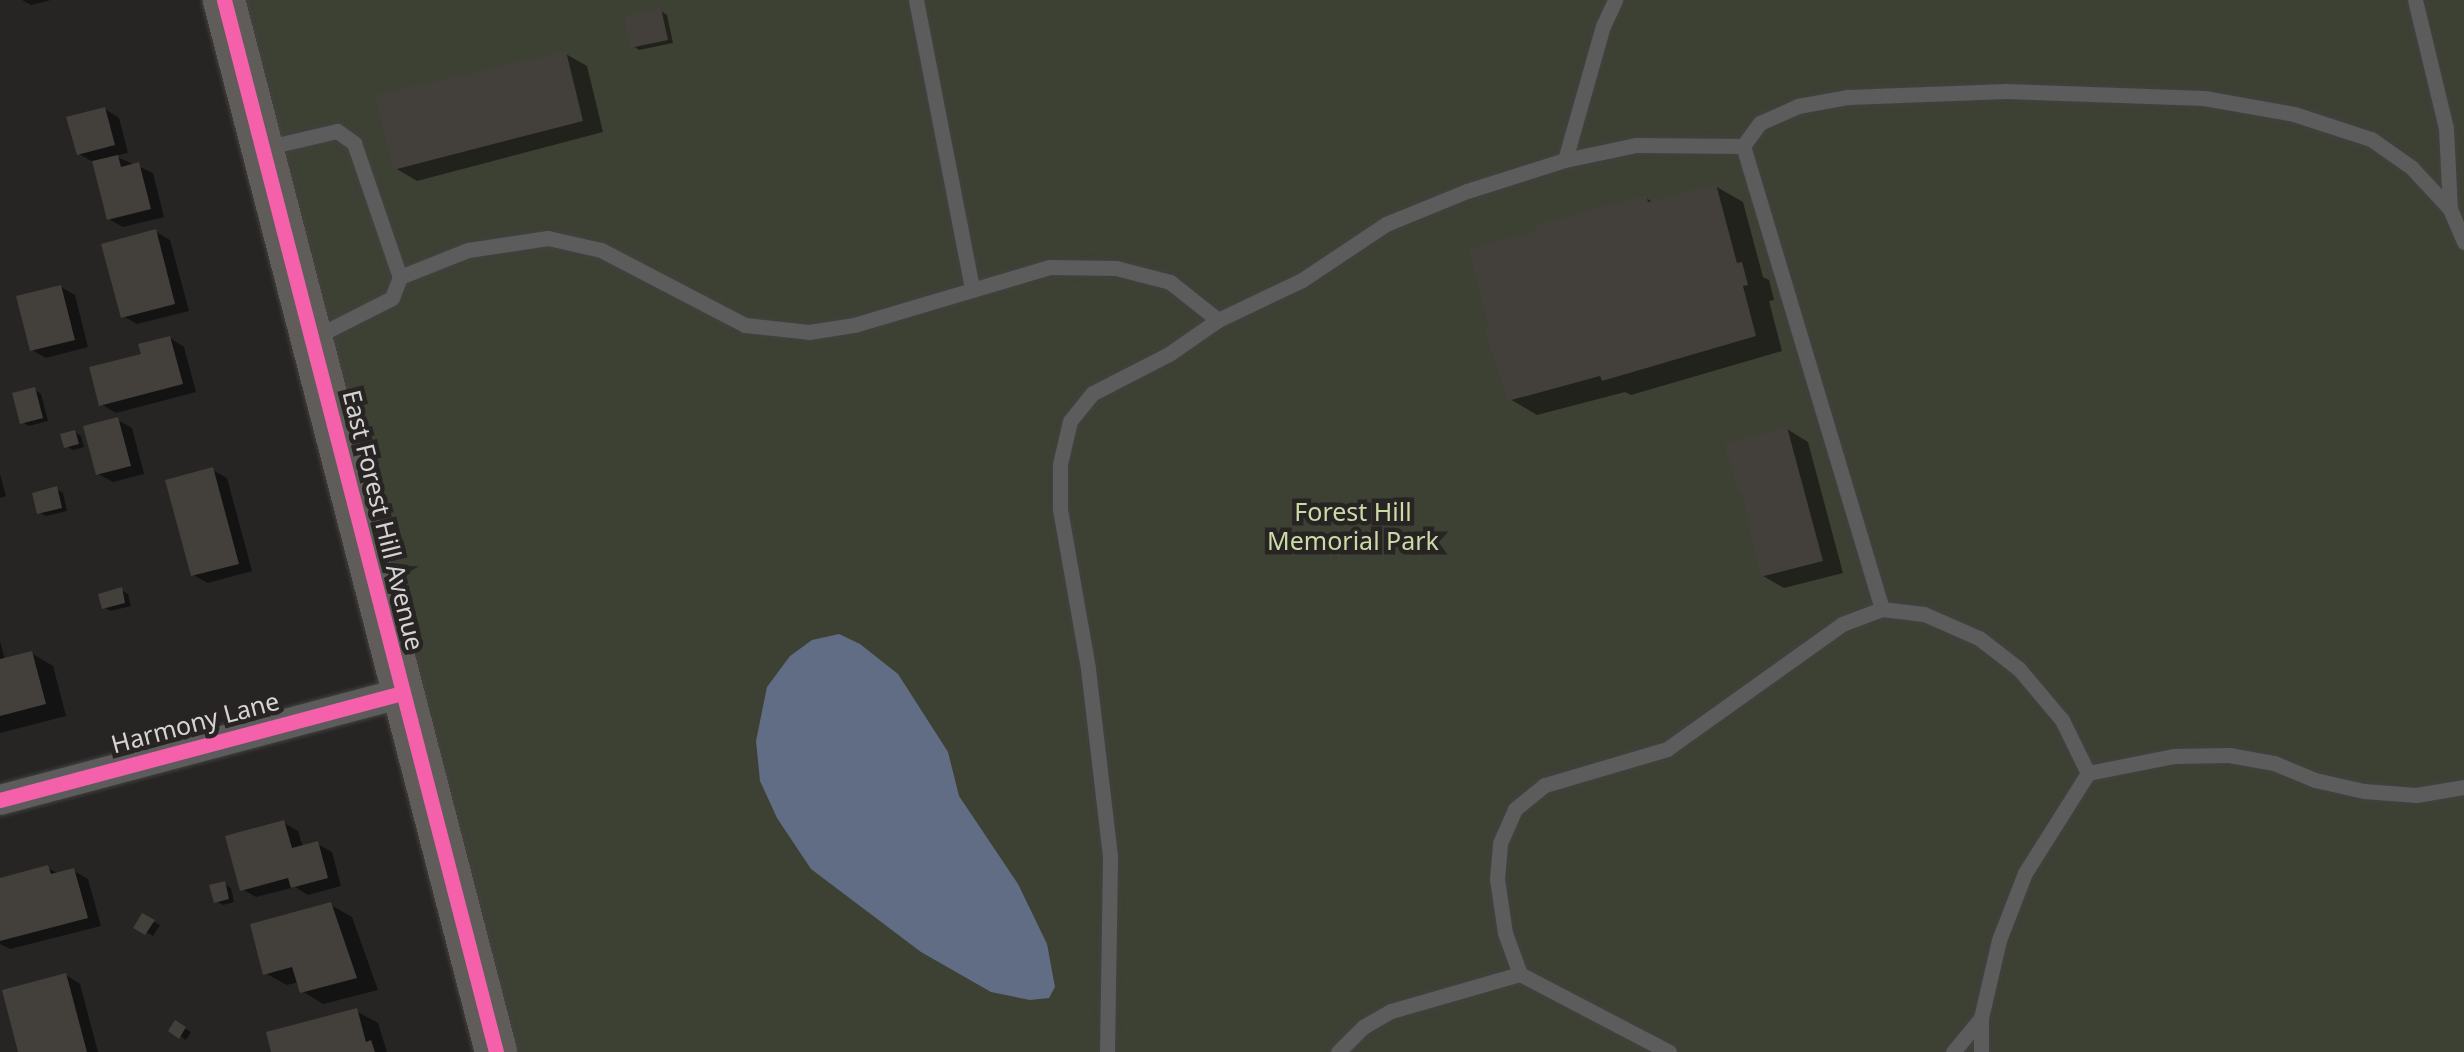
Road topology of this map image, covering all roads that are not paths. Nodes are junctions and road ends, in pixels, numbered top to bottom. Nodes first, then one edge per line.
1 (224, 0) edge
2 (916, 0) edge
3 (1616, 0) edge
4 (2415, 0) edge
5 (1743, 146) junction
6 (262, 149) junction
7 (1565, 160) junction
8 (2450, 209) junction
9 (2464, 242) edge
10 (400, 278) junction
11 (972, 287) junction
12 (1218, 320) junction
13 (311, 339) junction
14 (1882, 609) junction
15 (403, 693) junction
16 (2088, 773) junction
17 (2464, 787) edge
18 (0, 800) edge
19 (1520, 974) junction
20 (1981, 1018) junction
21 (496, 1052) edge
22 (1107, 1052) edge
23 (1338, 1052) edge
24 (1669, 1052) edge
25 (1953, 1052) edge
26 (1980, 1052) edge

1 - 6 street, East Forest Hill Avenue
2 - 11 lane
3 - 7 lane
4 - 8 lane
5 - 7 lane
5 - 8 lane
5 - 14 lane
6 - 10 lane
6 - 13 street, East Forest Hill Avenue
7 - 12 lane
8 - 9 lane
10 - 11 lane
10 - 13 lane
11 - 12 lane
12 - 22 lane
13 - 15 street, East Forest Hill Avenue
14 - 16 lane
14 - 19 lane
15 - 18 street, Harmony Lane
15 - 21 street, East Forest Hill Avenue
16 - 17 lane
16 - 20 lane
19 - 23 lane
19 - 24 lane
20 - 25 lane
20 - 26 lane

